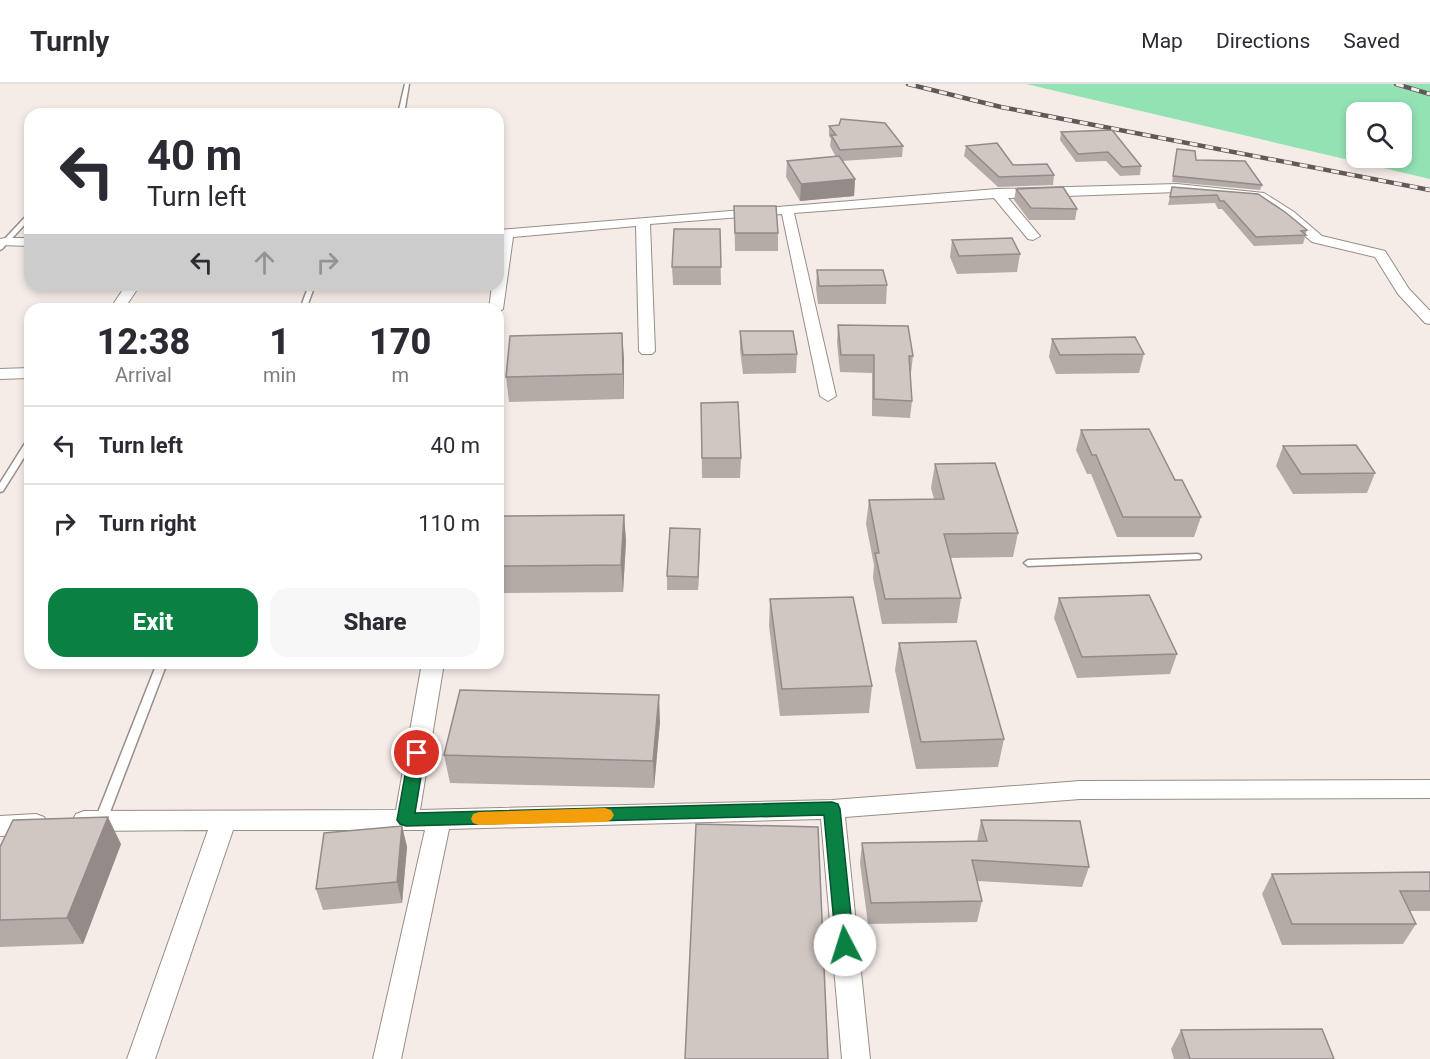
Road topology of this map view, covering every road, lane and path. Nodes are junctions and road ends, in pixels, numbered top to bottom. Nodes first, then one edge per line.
1 (407, 84) edge
2 (401, 108) edge
3 (997, 193) junction
4 (787, 209) junction
5 (643, 220) junction
6 (24, 221) edge
7 (504, 234) edge
8 (1033, 236) dead end
9 (24, 243) edge
10 (3, 245) edge
11 (1430, 320) edge
12 (646, 351) dead end
13 (24, 373) edge
14 (0, 374) edge
15 (828, 396) dead end
16 (24, 451) edge
17 (0, 489) edge
18 (1197, 557) dead end
19 (1028, 563) dead end
20 (160, 669) edge
21 (433, 669) edge
22 (1430, 789) edge
23 (832, 809) junction
24 (224, 820) junction
25 (406, 820) junction
26 (439, 820) junction
27 (101, 821) junction
28 (2, 829) edge
29 (141, 1059) edge
30 (387, 1059) edge
31 (856, 1059) edge

1 - 2 lane
3 - 4 street
3 - 8 street
3 - 11 street
4 - 5 street
4 - 15 street
5 - 7 street
5 - 12 street
6 - 10 lane
9 - 10 street
13 - 14 street
16 - 17 lane
18 - 19 lane
20 - 27 lane
21 - 25 street
22 - 23 street
23 - 26 street
23 - 31 street
24 - 25 street
24 - 27 street
24 - 29 street
25 - 26 street
26 - 30 street
27 - 28 street

